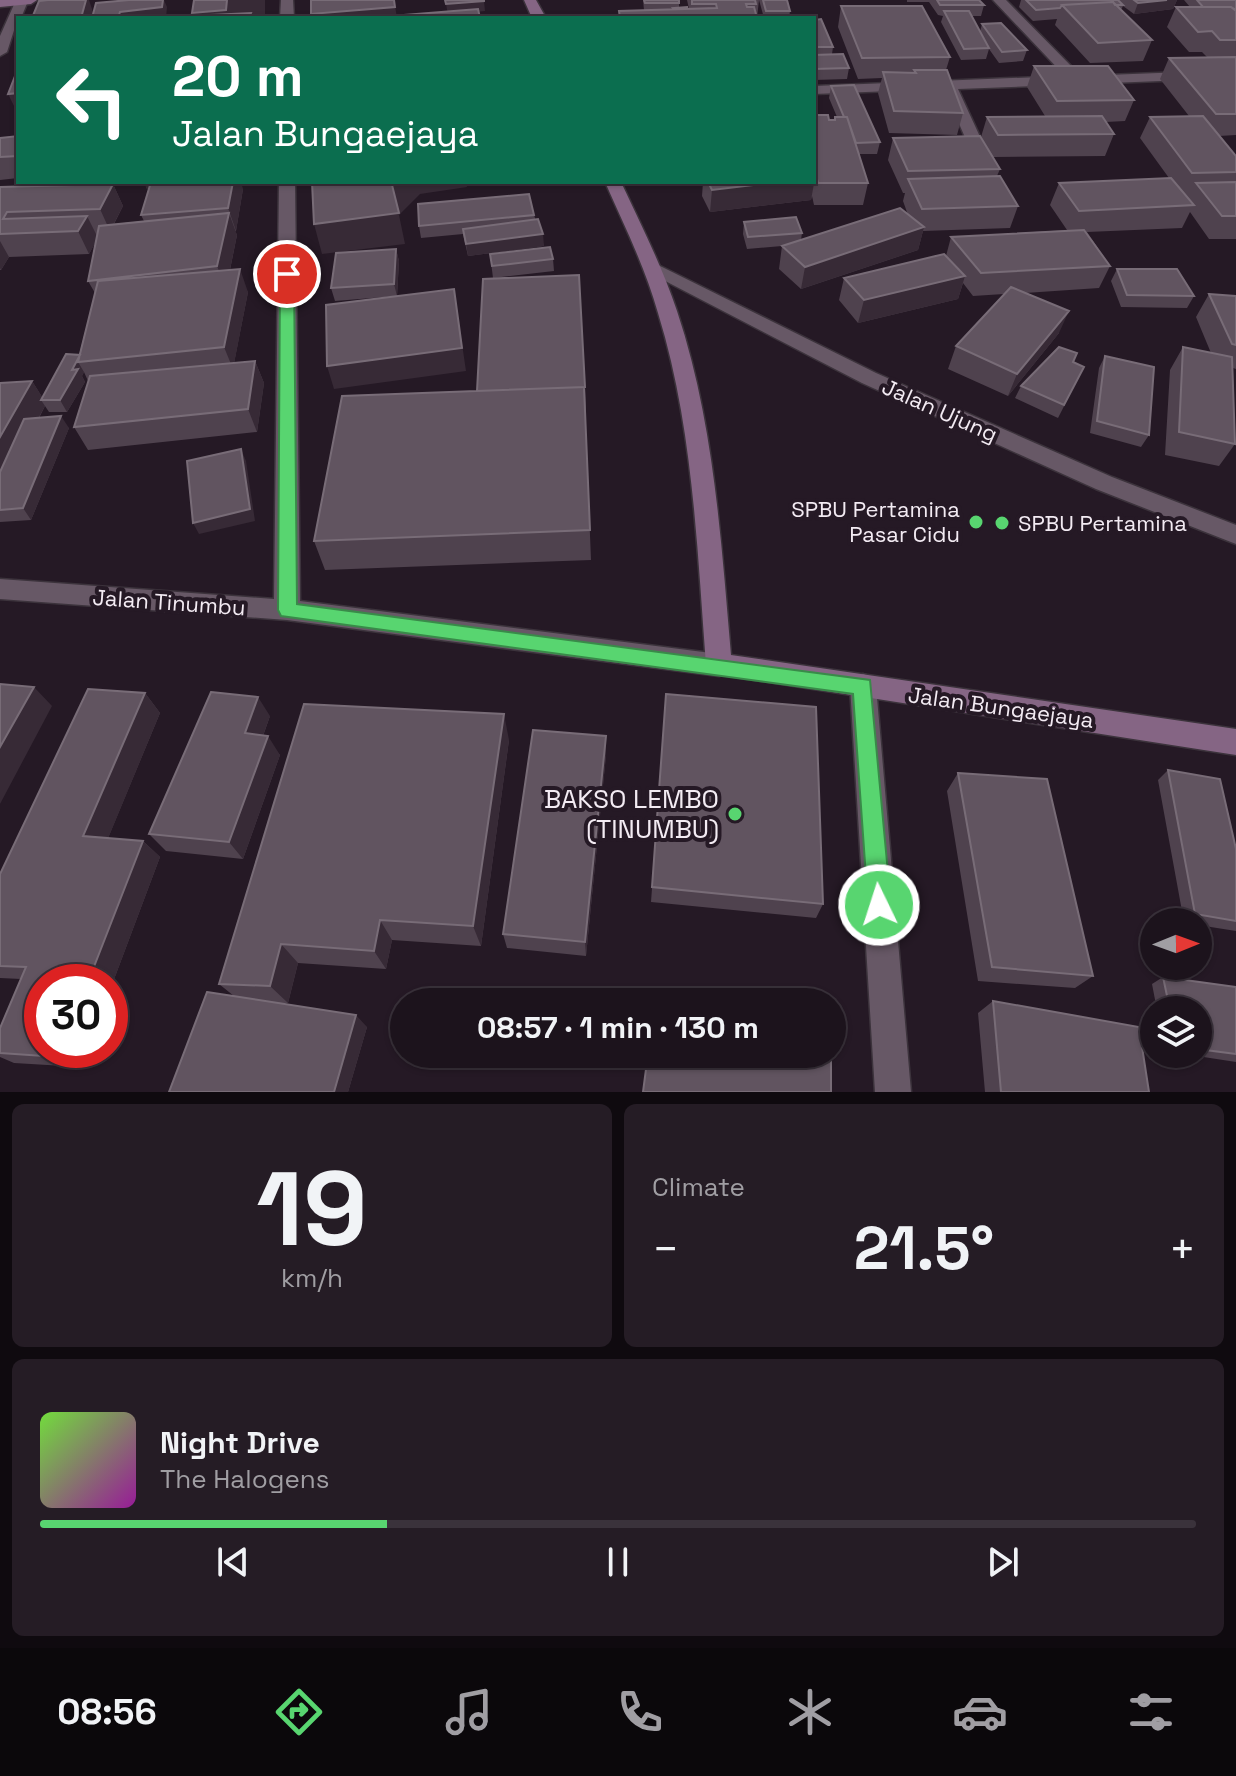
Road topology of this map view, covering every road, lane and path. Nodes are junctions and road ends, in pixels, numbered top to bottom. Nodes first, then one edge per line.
1 (31, 0) edge
2 (999, 0) edge
3 (22, 1) edge
4 (0, 3) edge
5 (0, 52) edge
6 (1236, 74) edge
7 (1076, 79) junction
8 (948, 83) junction
9 (816, 90) edge
10 (990, 176) edge
11 (287, 184) edge
12 (614, 184) edge
13 (652, 267) junction
14 (1236, 535) edge
15 (0, 589) edge
16 (287, 610) junction
17 (719, 665) junction
18 (863, 686) junction
19 (1236, 742) edge
20 (893, 1092) edge

1 - 3 main road
2 - 7 street
3 - 4 main road
3 - 5 street
6 - 7 street
7 - 8 street
8 - 9 street
8 - 10 street
11 - 16 street
12 - 13 main road
13 - 14 street, Jalan Ujung
13 - 17 main road
15 - 16 street, Jalan Tinumbu
16 - 17 street, Jalan Tinumbu
17 - 18 main road, Jalan Bungaejaya
18 - 19 main road, Jalan Bungaejaya
18 - 20 street

